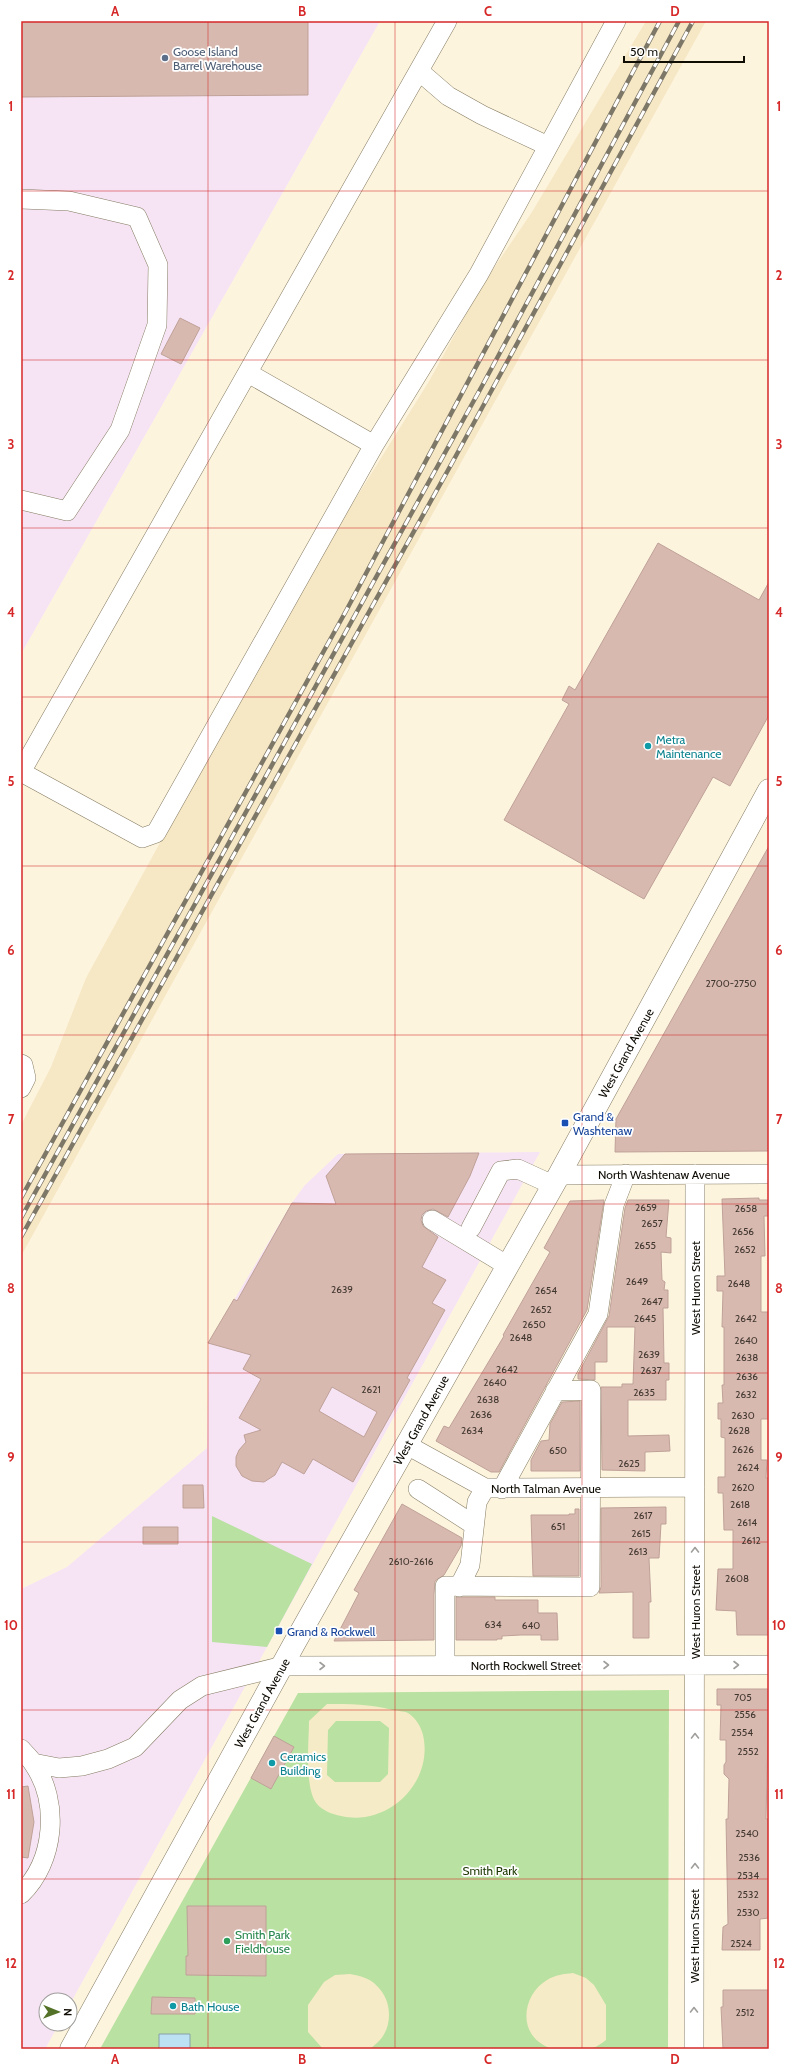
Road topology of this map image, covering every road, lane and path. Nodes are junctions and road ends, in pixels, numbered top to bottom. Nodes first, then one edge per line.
1 (447, 21) edge
2 (616, 21) edge
3 (419, 71) junction
4 (548, 146) junction
5 (21, 199) edge
6 (248, 373) junction
7 (374, 445) junction
8 (21, 500) edge
9 (21, 772) edge
10 (769, 790) edge
11 (21, 1064) edge
12 (21, 1088) edge
13 (626, 1174) junction
14 (695, 1174) junction
15 (769, 1174) edge
16 (556, 1180) junction
17 (432, 1220) dead end
18 (471, 1228) dead end
19 (508, 1266) junction
20 (555, 1391) junction
21 (407, 1444) junction
22 (695, 1487) junction
23 (493, 1488) junction
24 (590, 1488) junction
25 (418, 1489) dead end
26 (474, 1525) junction
27 (459, 1587) junction
28 (445, 1665) junction
29 (695, 1665) junction
30 (769, 1665) edge
31 (283, 1666) junction
32 (21, 1749) edge
33 (33, 1763) junction
34 (21, 1894) edge
35 (71, 2049) edge
36 (694, 2049) edge

1 - 3 street
2 - 4 street
3 - 4 street
3 - 6 street
4 - 7 street
5 - 8 street
6 - 7 street
6 - 9 street
7 - 9 street
10 - 16 main road, West Grand Avenue
11 - 12 street
13 - 14 street, North Washtenaw Avenue
13 - 16 street, North Washtenaw Avenue
13 - 20 street
14 - 15 street, North Washtenaw Avenue
14 - 22 street, West Huron Street
16 - 18 street
16 - 19 main road, West Grand Avenue
17 - 19 street
19 - 21 main road, West Grand Avenue
20 - 23 street
20 - 24 street
21 - 23 street, North Talman Avenue
21 - 31 main road, West Grand Avenue
22 - 24 street, North Talman Avenue
29 -> 22 street, West Huron Street
23 - 24 street, North Talman Avenue
23 - 26 street
24 - 27 street
25 - 26 street
26 - 27 street
27 - 28 street
28 -> 29 street, North Rockwell Street
31 -> 28 street, North Rockwell Street
29 -> 30 street, North Rockwell Street
36 -> 29 street, West Huron Street
31 - 33 street, North Rockwell Street
31 - 35 main road, West Grand Avenue
32 - 33 street
33 - 34 street

